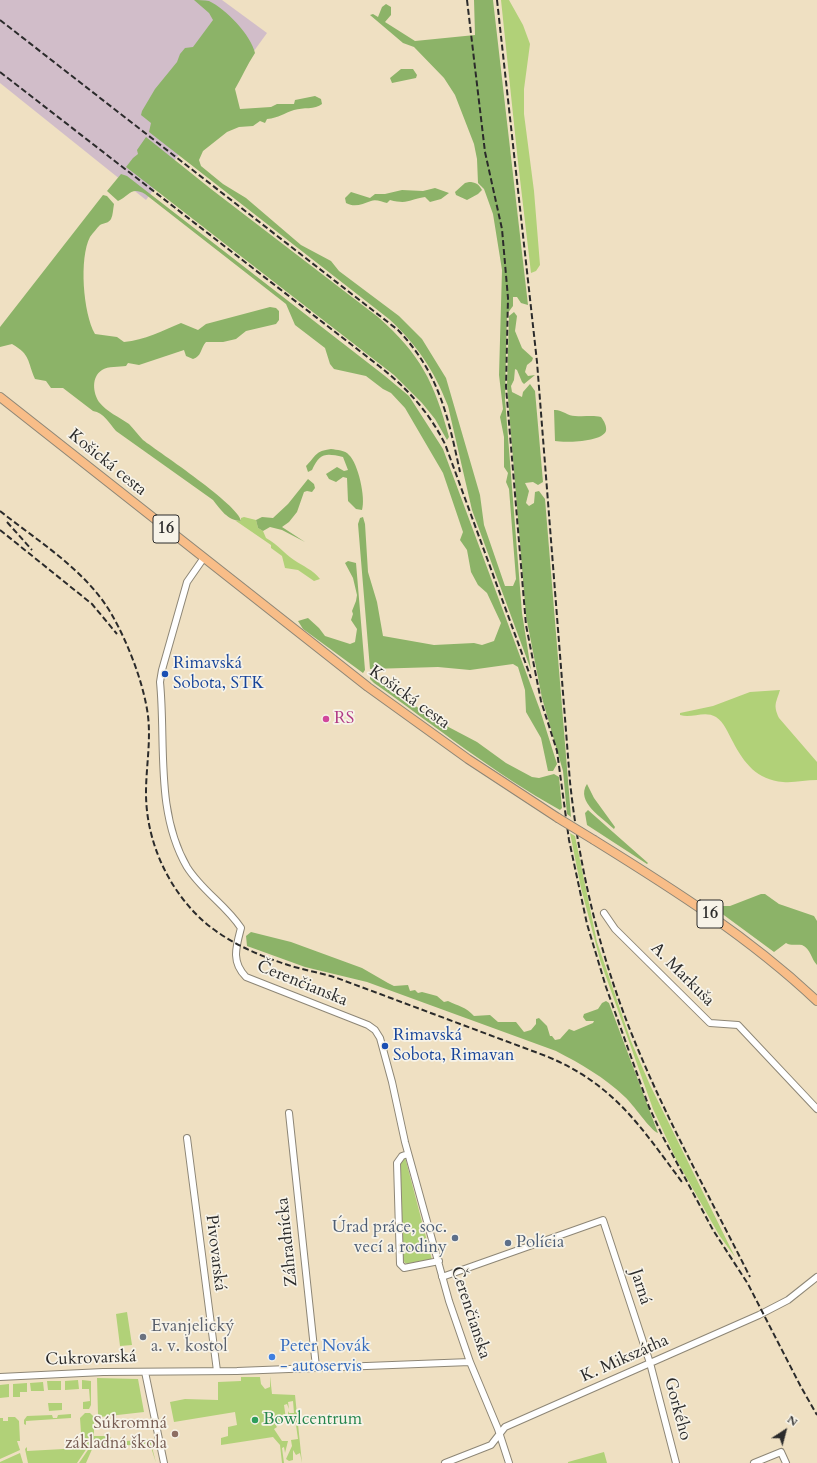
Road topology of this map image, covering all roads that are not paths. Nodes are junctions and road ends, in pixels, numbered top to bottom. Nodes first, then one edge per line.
1 (0, 397) edge
2 (203, 559) junction
3 (604, 913) dead end
4 (817, 1001) edge
5 (817, 1108) edge
6 (289, 1113) dead end
7 (187, 1138) dead end
8 (408, 1154) junction
9 (439, 1261) junction
10 (817, 1276) edge
11 (442, 1277) junction
12 (470, 1362) junction
13 (650, 1363) junction
14 (316, 1367) junction
15 (216, 1371) junction
16 (145, 1372) junction
17 (0, 1377) edge
18 (500, 1435) junction
19 (164, 1463) edge
20 (445, 1463) edge
21 (509, 1463) edge
22 (676, 1463) edge
23 (754, 1463) edge
24 (786, 1463) edge

1 - 2 main road, Košická cesta / 16
2 - 4 main road, Košická cesta / 16, bridge
2 - 8 street, Čerenčianska
3 - 5 street, A. Markuša
6 - 14 street, Záhradnícka
7 - 15 street, Pivovarská
8 - 9 street, Čerenčianska
8 - 9 street
9 - 11 street, Čerenčianska
10 - 13 street, K. Mikszátha
11 - 12 street, Čerenčianska
11 - 13 street, Jarná
12 - 14 street, Cukrovarská
12 - 18 street, Čerenčianska
13 - 18 street, K. Mikszátha
13 - 22 street, Gorkého
14 - 15 street, Cukrovarská
15 - 16 street, Cukrovarská
16 - 17 street, Cukrovarská
16 - 19 street
18 - 20 street, K. Mikszátha
18 - 21 street, Čerenčianska
23 - 24 street

